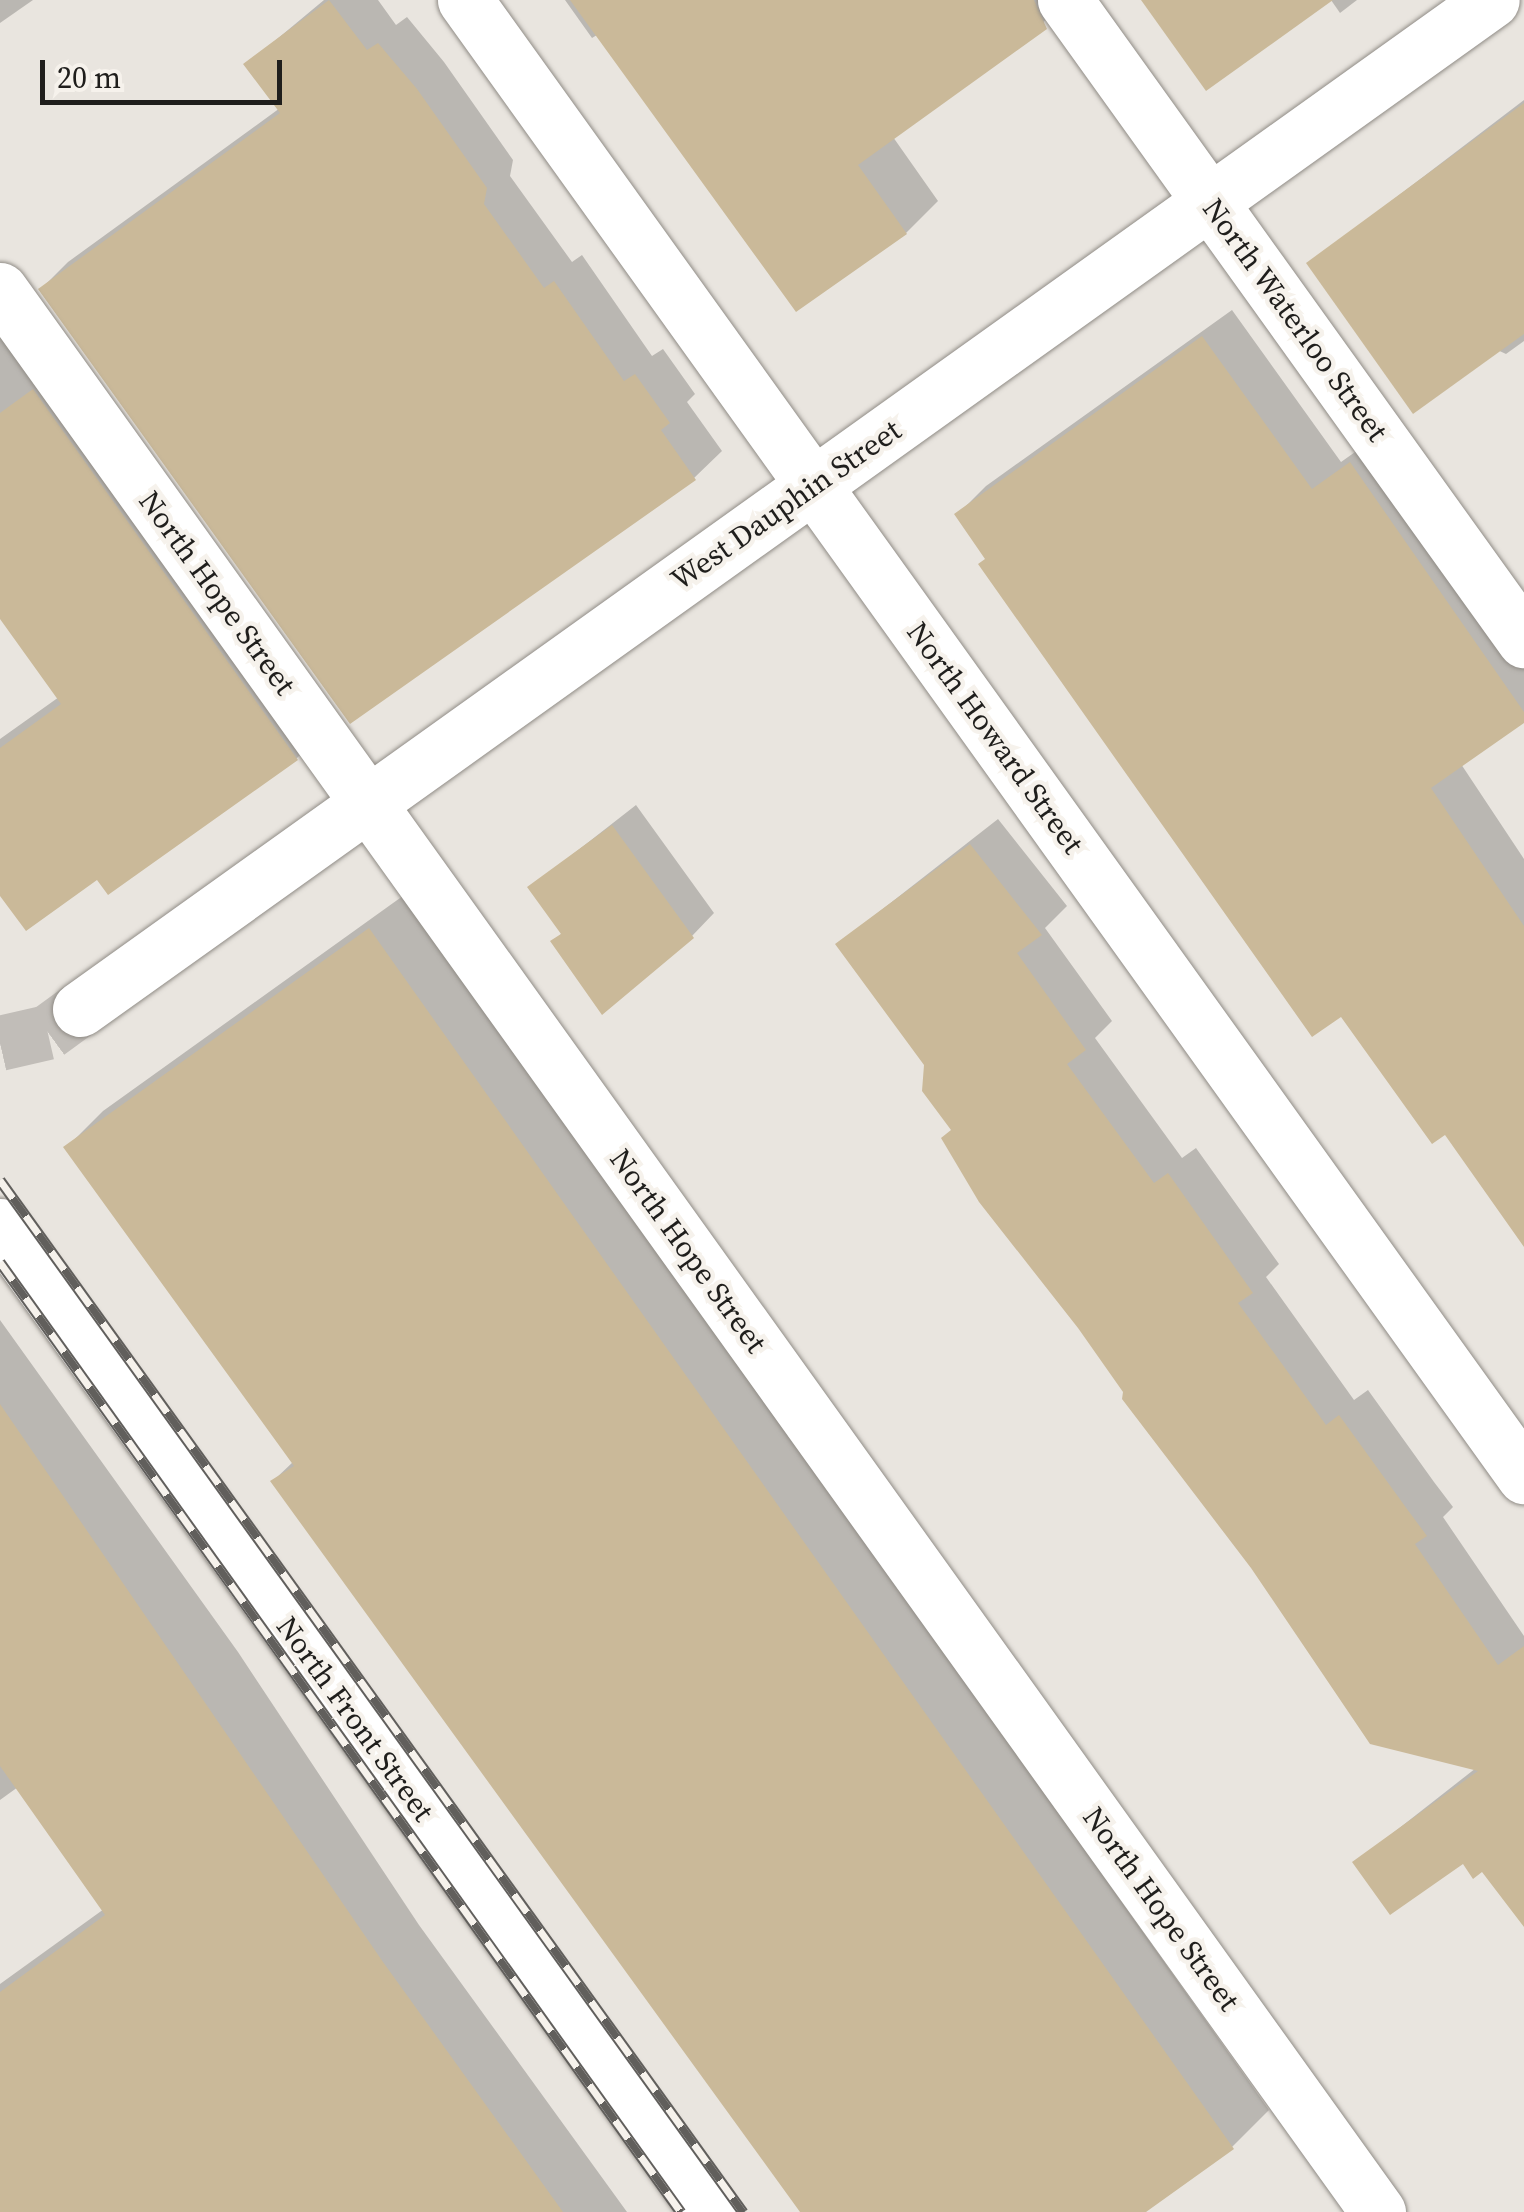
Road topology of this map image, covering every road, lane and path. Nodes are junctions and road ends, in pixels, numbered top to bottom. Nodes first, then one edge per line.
1 (466, 0) edge
2 (1065, 0) edge
3 (1492, 0) edge
4 (1210, 201) junction
5 (0, 290) edge
6 (814, 486) junction
7 (1524, 640) edge
8 (366, 802) junction
9 (80, 1008) tunnel mouth
10 (0, 1226) edge
11 (1524, 1476) edge
12 (710, 2212) edge
13 (1378, 2212) edge

1 - 6 street, North Howard Street
2 - 4 street, North Waterloo Street
3 - 4 street, West Dauphin Street
4 - 6 street, West Dauphin Street
4 - 7 street, North Waterloo Street
5 - 8 street, North Hope Street
6 - 8 street, West Dauphin Street
6 - 11 street, North Howard Street
8 - 9 street, West Dauphin Street
8 - 13 street, North Hope Street
10 - 12 street, North Front Street

